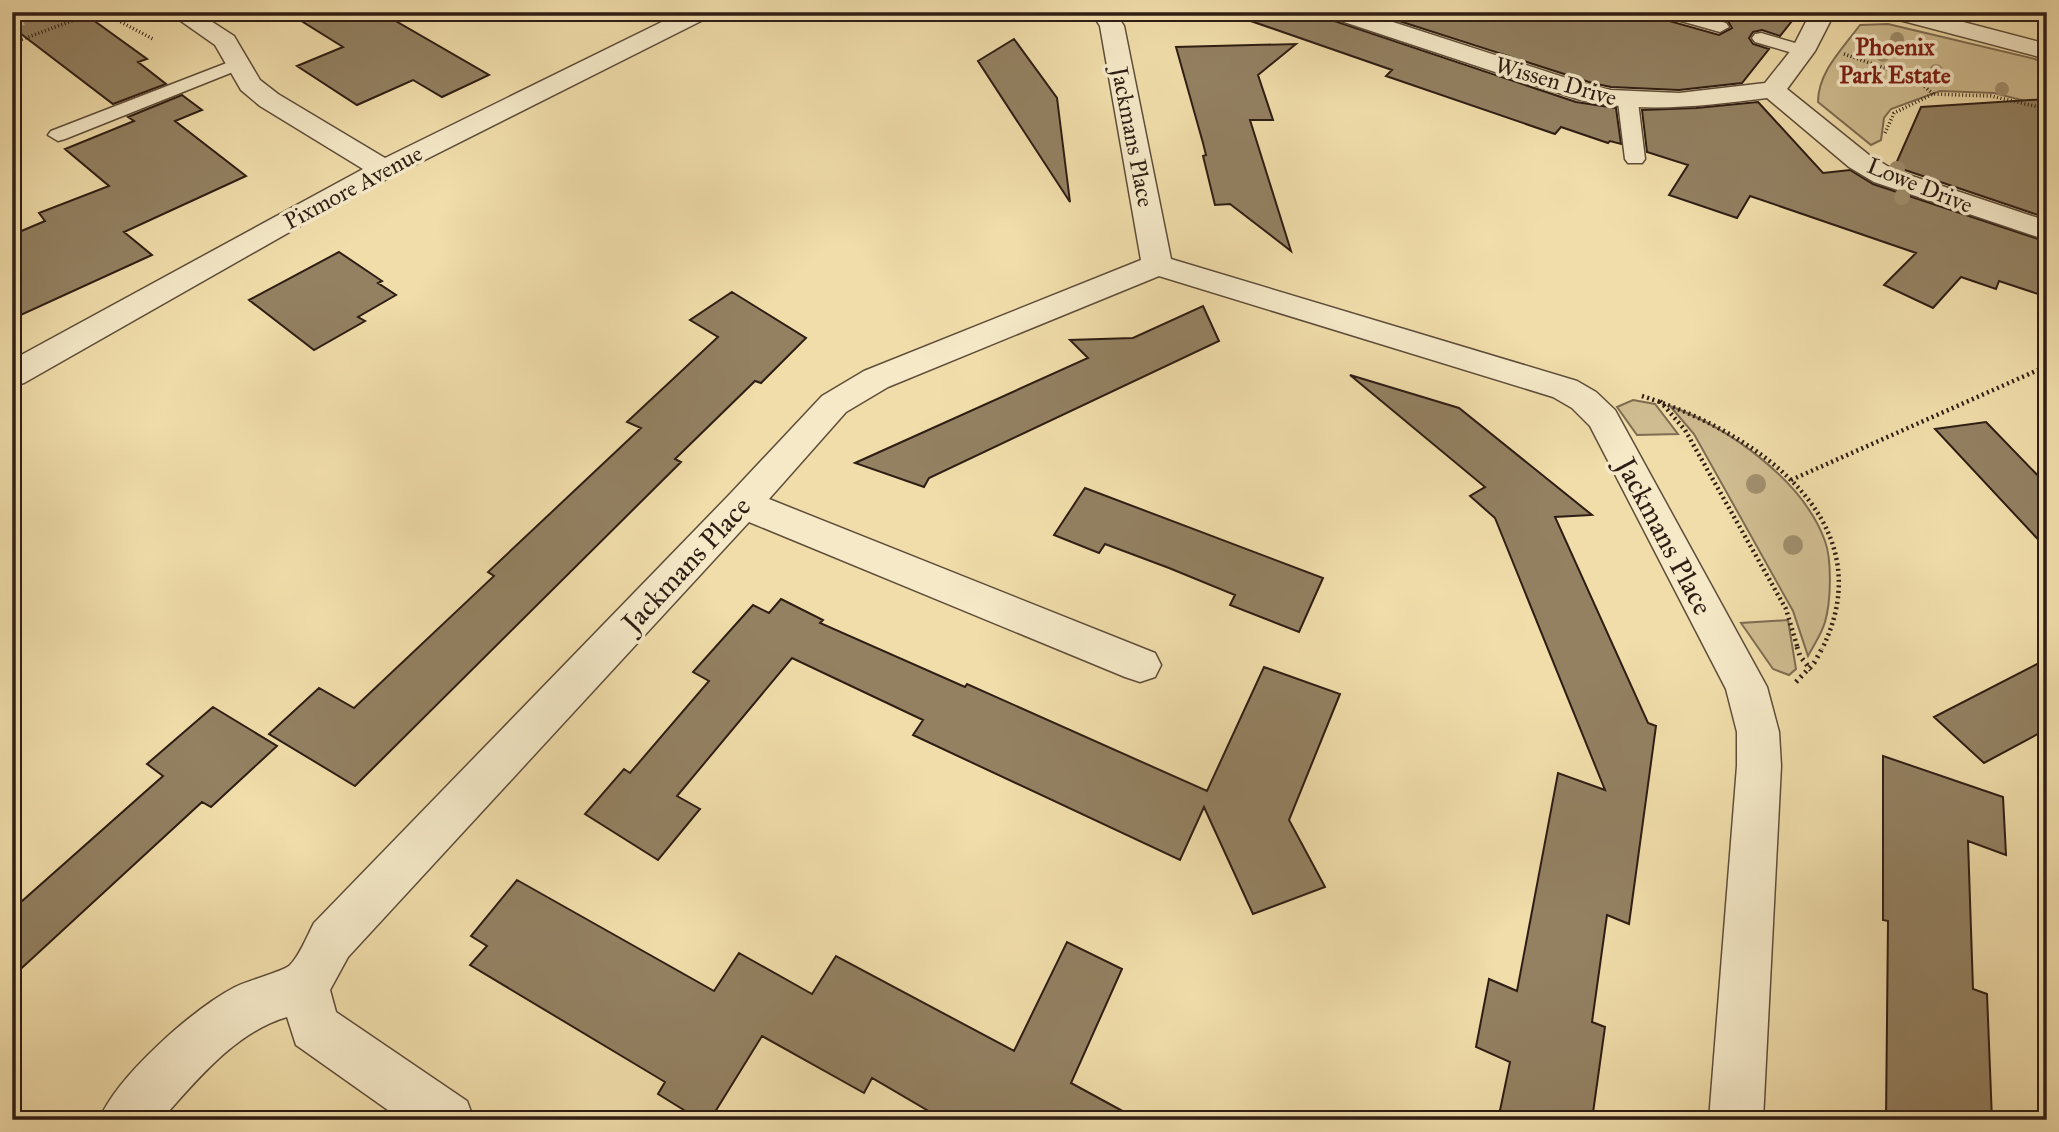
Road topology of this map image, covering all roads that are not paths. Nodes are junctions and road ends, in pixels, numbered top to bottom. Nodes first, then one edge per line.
1 (180, 12) edge
2 (701, 12) edge
3 (1103, 12) edge
4 (1337, 12) edge
5 (1669, 12) edge
6 (1823, 12) edge
7 (1896, 12) edge
8 (1720, 27) dead end
9 (1761, 38) dead end
10 (1804, 47) junction
11 (2047, 52) edge
12 (237, 64) junction
13 (1773, 90) junction
14 (1628, 102) junction
15 (58, 135) dead end
16 (1635, 159) dead end
17 (384, 170) junction
18 (2047, 232) edge
19 (1157, 265) junction
20 (14, 372) edge
21 (743, 504) junction
22 (1140, 665) dead end
23 (306, 986) junction
24 (125, 1120) edge
25 (448, 1120) edge
26 (1736, 1120) edge

1 - 12 street
2 - 17 street, Pixmore Avenue
3 - 19 street, Jackmans Place
4 - 14 street, Wissen Drive
5 - 8 lane
6 - 10 street
7 - 11 street
9 - 10 lane
10 - 13 street
12 - 15 lane
12 - 17 street
13 - 14 street, Wissen Drive
13 - 18 street, Lowe Drive
14 - 16 lane
17 - 20 street, Pixmore Avenue
19 - 21 street, Jackmans Place
19 - 26 street, Jackmans Place
21 - 22 street
21 - 23 street, Jackmans Place
23 - 24 street
23 - 25 street

